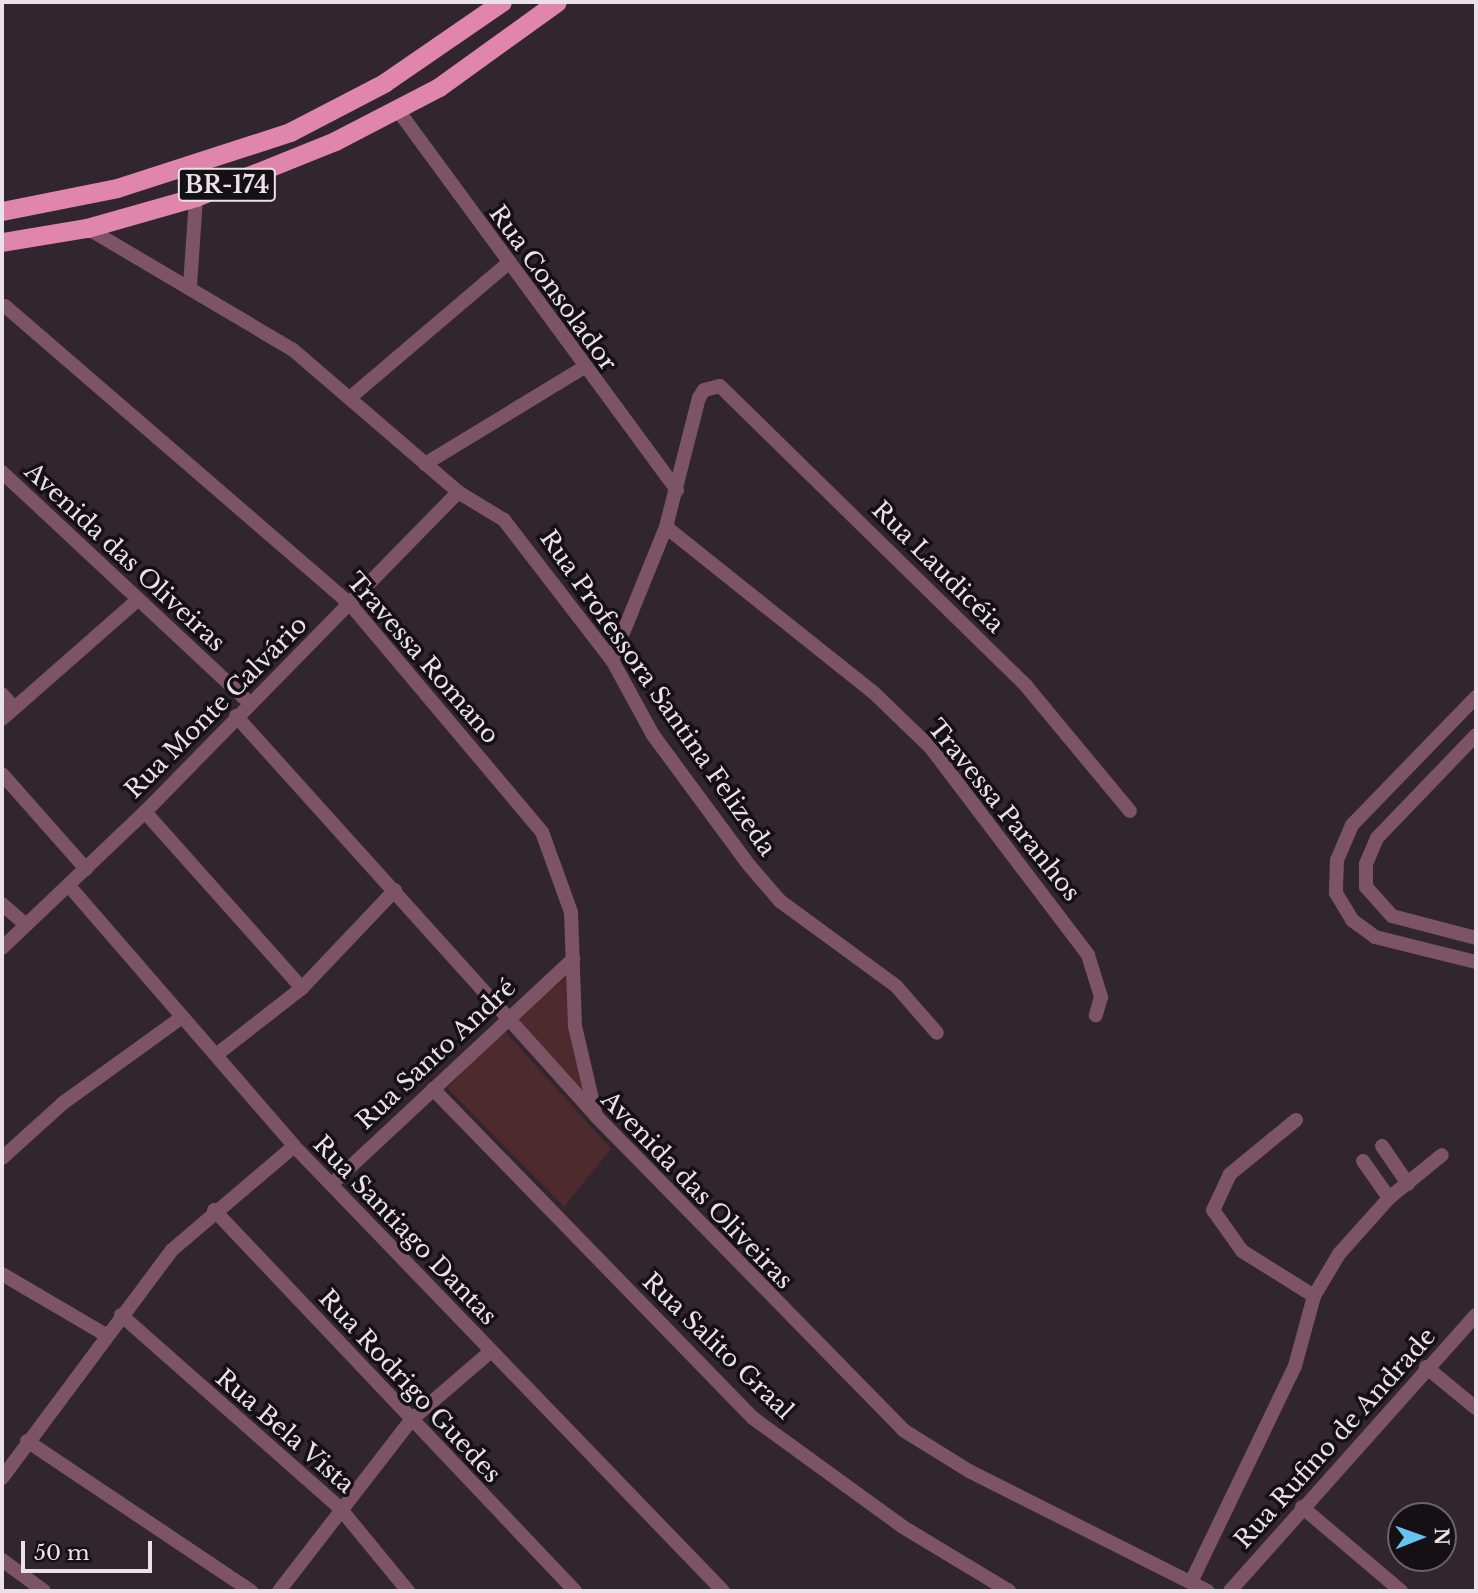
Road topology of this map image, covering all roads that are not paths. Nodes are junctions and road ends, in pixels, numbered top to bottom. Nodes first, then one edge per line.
1 (502, 2) edge
2 (557, 2) edge
3 (397, 109) junction
4 (196, 197) junction
5 (2, 211) edge
6 (87, 228) junction
7 (2, 242) edge
8 (507, 264) junction
9 (190, 286) junction
10 (5, 306) dead end
11 (583, 368) junction
12 (352, 396) junction
13 (425, 464) junction
14 (2, 472) edge
15 (677, 490) junction
16 (458, 492) junction
17 (666, 527) junction
18 (135, 602) junction
19 (350, 604) junction
20 (612, 660) junction
21 (2, 694) edge
22 (1476, 697) edge
23 (249, 702) junction
24 (15, 708) junction
25 (236, 716) junction
26 (2, 719) edge
27 (1476, 734) edge
28 (2, 774) edge
29 (1130, 811) dead end
30 (145, 812) junction
31 (86, 869) junction
32 (70, 887) junction
33 (395, 890) junction
34 (2, 904) edge
35 (26, 925) junction
36 (1476, 938) edge
37 (2, 948) edge
38 (573, 959) junction
39 (1476, 962) edge
40 (302, 988) junction
41 (1096, 1015) dead end
42 (181, 1017) junction
43 (504, 1017) junction
44 (937, 1033) dead end
45 (216, 1055) junction
46 (433, 1089) junction
47 (597, 1117) junction
48 (1296, 1120) dead end
49 (294, 1146) junction
50 (1382, 1146) dead end
51 (1442, 1155) dead end
52 (2, 1158) edge
53 (1363, 1161) dead end
54 (331, 1184) junction
55 (1408, 1184) junction
56 (1389, 1198) junction
57 (214, 1210) junction
58 (2, 1274) edge
59 (1314, 1296) junction
60 (121, 1315) junction
61 (1476, 1315) edge
62 (106, 1335) junction
63 (489, 1352) junction
64 (1426, 1367) junction
65 (1476, 1408) edge
66 (411, 1420) junction
67 (27, 1441) junction
68 (2, 1478) edge
69 (340, 1507) junction
70 (1302, 1507) junction
71 (2, 1560) edge
72 (1192, 1580) junction
73 (44, 1591) edge
74 (251, 1591) edge
75 (279, 1591) edge
76 (408, 1591) edge
77 (575, 1591) edge
78 (723, 1591) edge
79 (1009, 1591) edge
80 (1208, 1591) edge
81 (1230, 1591) edge
82 (1401, 1591) edge

1 - 5 highway, BR-174
2 - 3 highway, BR-174
3 - 4 highway, BR-174
3 - 8 street, Rua Consolador
4 - 6 highway, BR-174
4 - 9 street
6 - 7 highway, BR-174
6 - 9 street, Rua Professora Santina Felizeda
8 - 11 street, Rua Consolador
8 - 12 street
9 - 12 street, Rua Professora Santina Felizeda
10 - 19 street, Travessa Romano
11 - 13 street
11 - 15 street, Rua Consolador
12 - 13 street, Rua Professora Santina Felizeda
13 - 16 street, Rua Professora Santina Felizeda
14 - 18 street, Avenida das Oliveiras
15 - 17 street
15 - 29 street, Rua Laudicéia
16 - 19 street, Rua Monte Calvário
16 - 20 street, Rua Professora Santina Felizeda
17 - 20 street
17 - 41 street, Travessa Paranhos
18 - 23 street, Avenida das Oliveiras
18 - 24 street
19 - 23 street, Rua Monte Calvário
19 - 38 street, Travessa Romano
20 - 44 street, Rua Professora Santina Felizeda
21 - 24 street
22 - 39 street
23 - 25 street, Rua Monte Calvário
24 - 26 street
25 - 30 street, Rua Monte Calvário
25 - 33 street, Avenida das Oliveiras
27 - 36 street
28 - 31 street
30 - 31 street, Rua Monte Calvário
30 - 40 street
31 - 32 street, Rua Monte Calvário
32 - 35 street, Rua Monte Calvário
32 - 42 street, Rua Santiago Dantas
33 - 40 street
33 - 43 street, Avenida das Oliveiras
34 - 35 street
35 - 37 street, Rua Monte Calvário
38 - 43 street, Rua Santo André
38 - 47 street, Travessa Romano
40 - 45 street
42 - 45 street, Rua Santiago Dantas
42 - 52 street
43 - 46 street, Rua Santo André
43 - 47 street, Avenida das Oliveiras
45 - 49 street, Rua Santiago Dantas
46 - 54 street, Rua Santo André
46 - 79 street, Rua Salito Graal
47 - 72 street, Avenida das Oliveiras
48 - 59 street
49 - 54 street, Rua Santiago Dantas
49 - 57 street
50 - 55 street
51 - 55 street
53 - 56 street
54 - 63 street, Rua Santiago Dantas
55 - 56 street
56 - 59 street
57 - 60 street
57 - 66 street, Rua Rodrigo Guedes
58 - 62 street
59 - 72 street
60 - 62 street
60 - 69 street, Rua Bela Vista
61 - 64 street, Rua Rufino de Andrade
62 - 67 street
63 - 66 street
63 - 78 street, Rua Santiago Dantas
64 - 65 street
64 - 70 street, Rua Rufino de Andrade
66 - 69 street
66 - 77 street, Rua Rodrigo Guedes
67 - 68 street
67 - 74 street
69 - 75 street
69 - 76 street, Rua Bela Vista
70 - 81 street, Rua Rufino de Andrade
70 - 82 street
71 - 73 street
72 - 80 street, Avenida das Oliveiras

